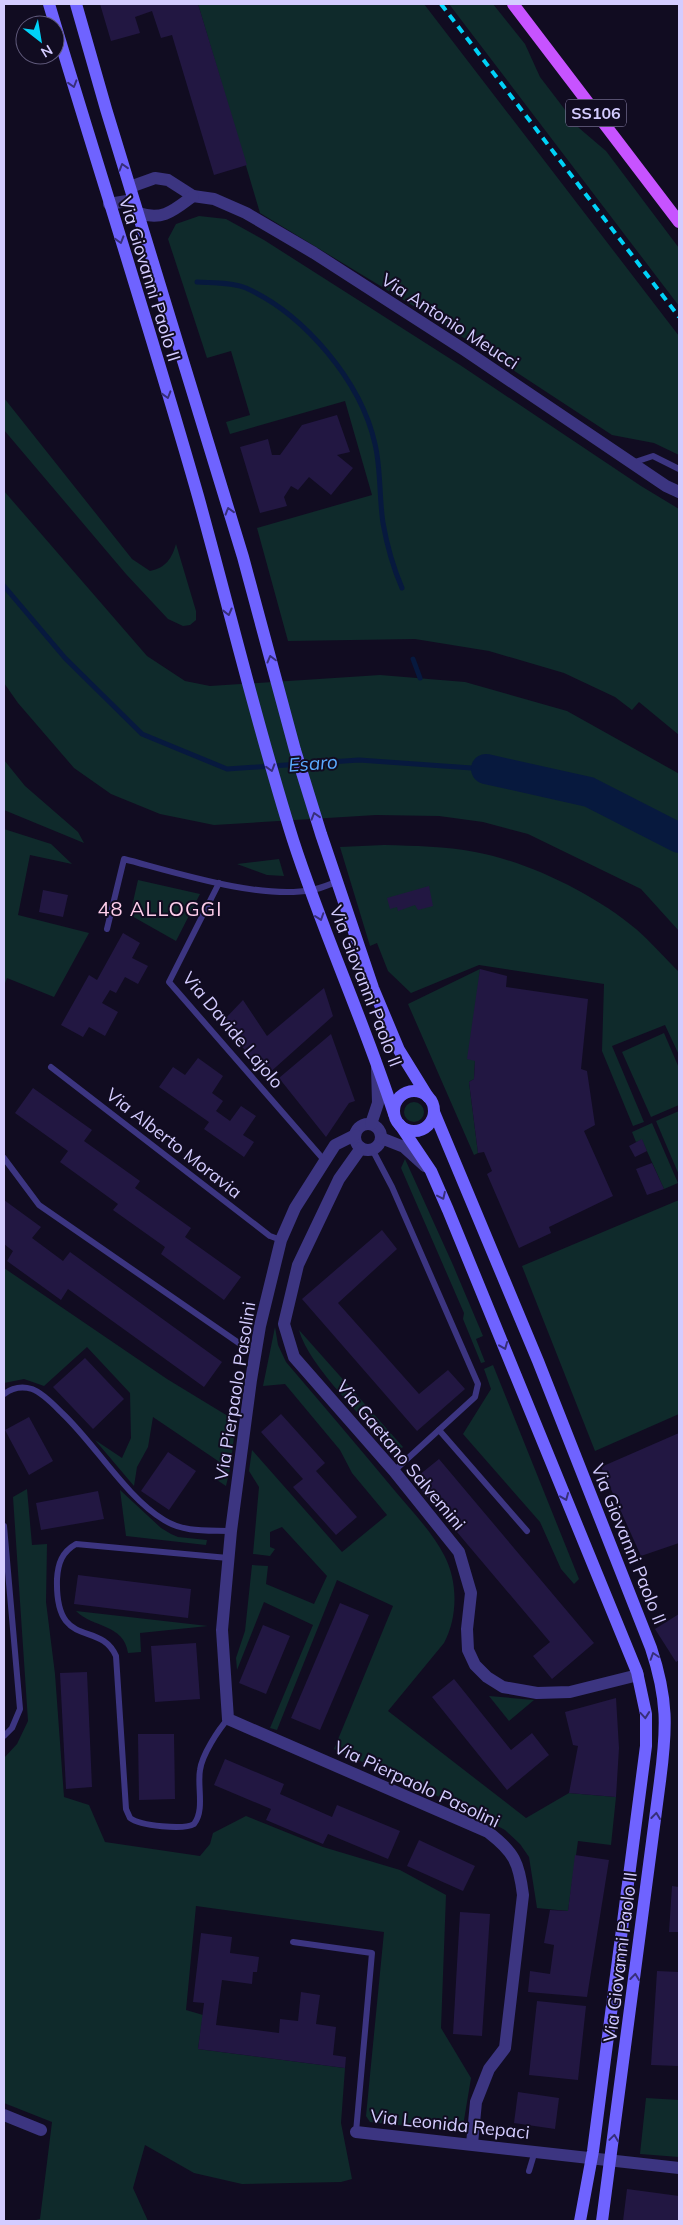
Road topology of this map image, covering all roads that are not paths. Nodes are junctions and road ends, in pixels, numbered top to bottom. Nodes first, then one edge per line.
1 (49, 4) edge
2 (76, 4) edge
3 (513, 4) edge
4 (130, 187) junction
5 (193, 196) junction
6 (134, 200) junction
7 (109, 204) junction
8 (138, 213) junction
9 (679, 222) edge
10 (632, 463) junction
11 (679, 469) edge
12 (679, 492) edge
13 (336, 882) junction
14 (219, 883) junction
15 (311, 890) junction
16 (107, 929) dead end
17 (376, 1060) junction
18 (51, 1067) dead end
19 (428, 1097) junction
20 (434, 1112) junction
21 (397, 1119) junction
22 (371, 1124) junction
23 (355, 1135) junction
24 (381, 1138) junction
25 (367, 1149) junction
26 (4, 1158) edge
27 (324, 1160) junction
28 (431, 1172) junction
29 (282, 1240) junction
30 (256, 1350) junction
31 (4, 1394) edge
32 (439, 1430) junction
33 (394, 1471) junction
34 (4, 1526) edge
35 (231, 1531) junction
36 (527, 1531) dead end
37 (228, 1558) junction
38 (638, 1675) junction
39 (228, 1719) junction
40 (4, 1736) edge
41 (293, 1942) dead end
42 (4, 2116) edge
43 (41, 2130) dead end
44 (356, 2132) joint
45 (472, 2144) junction
46 (535, 2151) junction
47 (591, 2158) junction
48 (610, 2160) junction
49 (679, 2168) edge
50 (529, 2171) dead end
51 (580, 2221) edge
52 (602, 2221) edge

1 -> 7 street, Via Giovanni Paolo II
4 -> 2 street, Via Giovanni Paolo II
3 - 9 main road, SS106
4 - 5 street
4 - 6 street, Via Giovanni Paolo II
5 - 8 street
5 - 10 street, Via Antonio Meucci
6 - 7 street
6 - 8 street, Via Giovanni Paolo II
7 -> 15 street, Via Giovanni Paolo II
13 -> 8 street, Via Giovanni Paolo II
10 - 11 lane
10 - 12 street, Via Antonio Meucci
13 - 15 lane
13 - 19 street, Via Giovanni Paolo II
14 - 15 lane
14 - 16 lane
14 - 27 lane, Via Davide Lajolo
15 -> 17 street, Via Giovanni Paolo II
17 - 21 street, Via Giovanni Paolo II
17 - 22 street
18 - 29 lane, Via Alberto Moravia
19 - 20 street
19 - 21 street
20 - 21 street
48 -> 20 street, Via Giovanni Paolo II
21 - 28 street, Via Giovanni Paolo II
22 - 23 street
22 - 24 street
23 - 25 street
23 - 27 street, Via Pierpaolo Pasolini
24 - 25 street
24 - 28 street
25 - 32 lane
25 - 33 street, Via Gaetano Salvemini
26 - 30 lane
27 - 29 street, Via Pierpaolo Pasolini
28 -> 38 street, Via Giovanni Paolo II
29 - 30 street, Via Pierpaolo Pasolini
30 - 35 street, Via Pierpaolo Pasolini
31 - 35 lane
32 - 33 lane
32 - 36 lane
33 - 38 street, Via Gaetano Salvemini
34 - 40 lane
35 - 37 street, Via Pierpaolo Pasolini
37 - 39 street, Via Pierpaolo Pasolini
37 - 39 lane
38 -> 47 street, Via Giovanni Paolo II
39 - 45 street, Via Pierpaolo Pasolini
41 - 44 lane, Via Leonida Repaci
42 - 43 street
44 - 45 street, Via Leonida Repaci
45 - 46 street, Via Leonida Repaci
46 - 47 street, Via Leonida Repaci
46 - 50 lane
47 - 48 street, Via Leonida Repaci
47 - 51 street, Via Giovanni Paolo II
48 - 49 street, Via Leonida Repaci
48 - 52 street, Via Giovanni Paolo II

